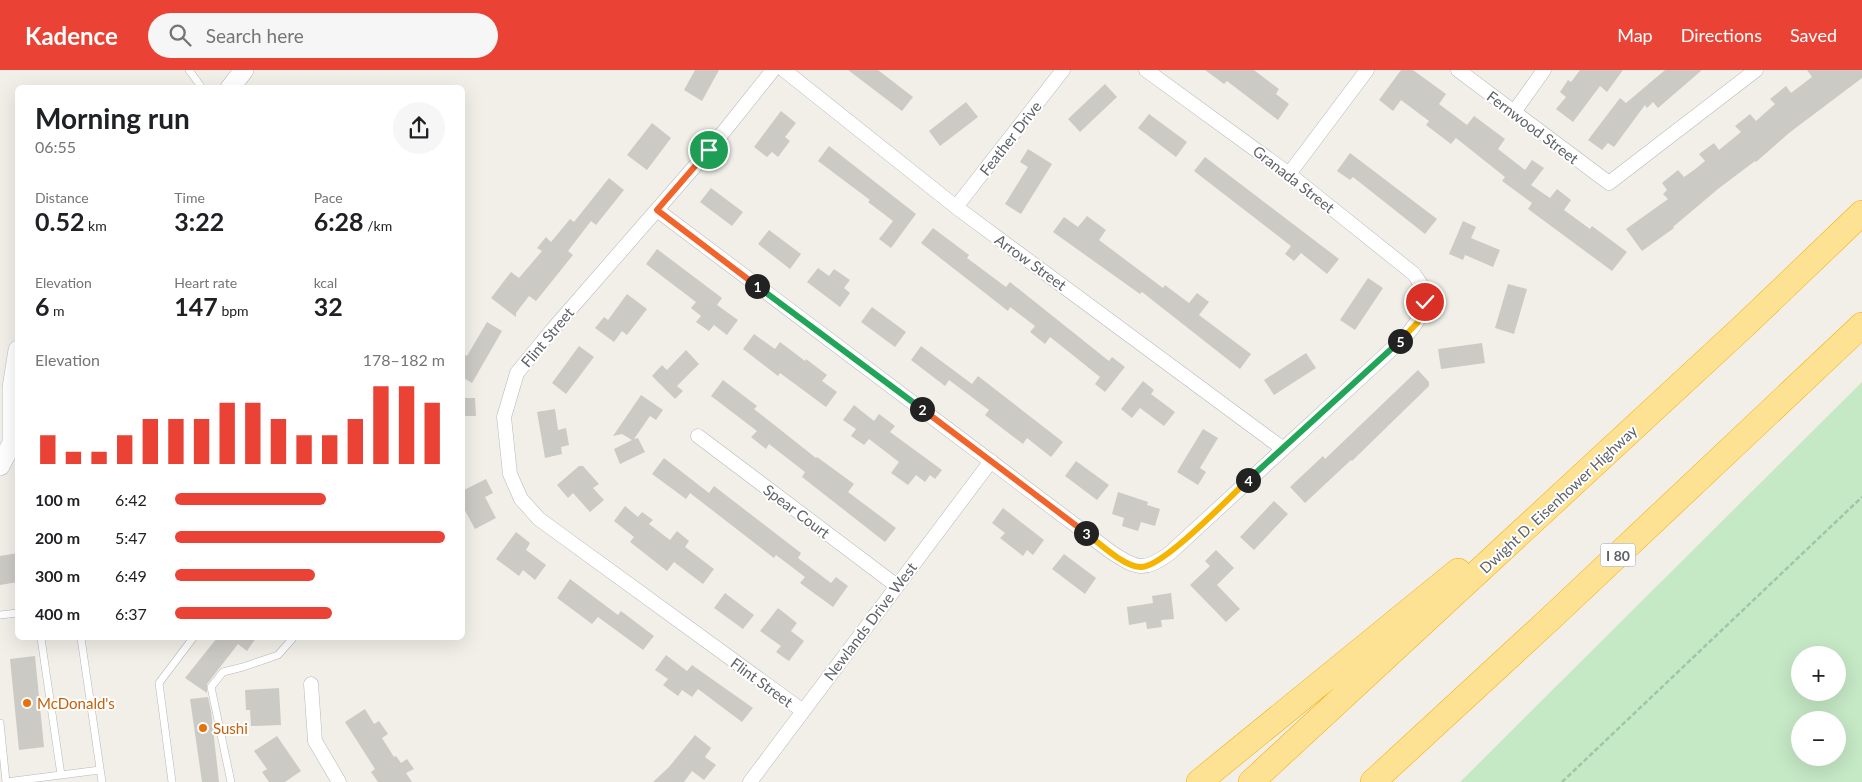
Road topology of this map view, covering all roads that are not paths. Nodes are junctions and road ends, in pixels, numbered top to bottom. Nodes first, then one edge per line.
1 (189, 70) edge
2 (244, 70) edge
3 (773, 70) edge
4 (784, 70) edge
5 (1063, 70) edge
6 (1146, 70) edge
7 (1367, 70) edge
8 (1458, 70) edge
9 (1544, 70) edge
10 (1756, 70) edge
11 (200, 85) edge
12 (232, 85) edge
13 (1514, 112) junction
14 (1289, 174) junction
15 (956, 207) junction
16 (657, 210) junction
17 (1862, 213) edge
18 (1862, 325) edge
19 (15, 372) edge
20 (698, 436) dead end
21 (15, 442) edge
22 (1282, 448) junction
23 (991, 461) junction
24 (0, 466) edge
25 (1555, 501) junction
26 (897, 586) junction
27 (15, 614) edge
28 (0, 616) edge
29 (41, 640) edge
30 (80, 640) edge
31 (192, 640) edge
32 (291, 640) edge
33 (311, 684) dead end
34 (803, 711) junction
35 (0, 723) edge
36 (100, 770) junction
37 (61, 775) junction
38 (6, 782) edge
39 (102, 782) edge
40 (172, 782) edge
41 (231, 782) edge
42 (339, 782) edge
43 (750, 782) edge
44 (1199, 782) edge
45 (1251, 782) edge
46 (1372, 782) edge

1 - 11 lane
2 - 12 street
3 - 16 street, Flint Street
4 - 15 street, Arrow Street
5 - 15 street, Feather Drive
6 - 14 street, Granada Street
7 - 14 street
8 - 13 street, Fernwood Street
9 - 13 street
10 - 13 street, Fernwood Street
14 - 22 street, Granada Street
15 - 22 street, Arrow Street
16 - 23 street
16 - 34 street, Flint Street
17 - 25 highway, Dwight D. Eisenhower Highway
18 - 46 highway, I 80
19 - 21 street
20 - 26 street, Spear Court
21 - 24 street
22 - 23 street
23 - 26 street, Newlands Drive West
25 - 44 highway
25 - 45 highway, Dwight D. Eisenhower Highway
26 - 34 street, Newlands Drive West
27 - 28 lane
29 - 37 lane
30 - 36 lane
31 - 40 lane
32 - 41 lane
33 - 42 street
34 - 43 street, Newlands Drive West
35 - 38 lane
36 - 37 lane
36 - 39 lane
37 - 38 lane

